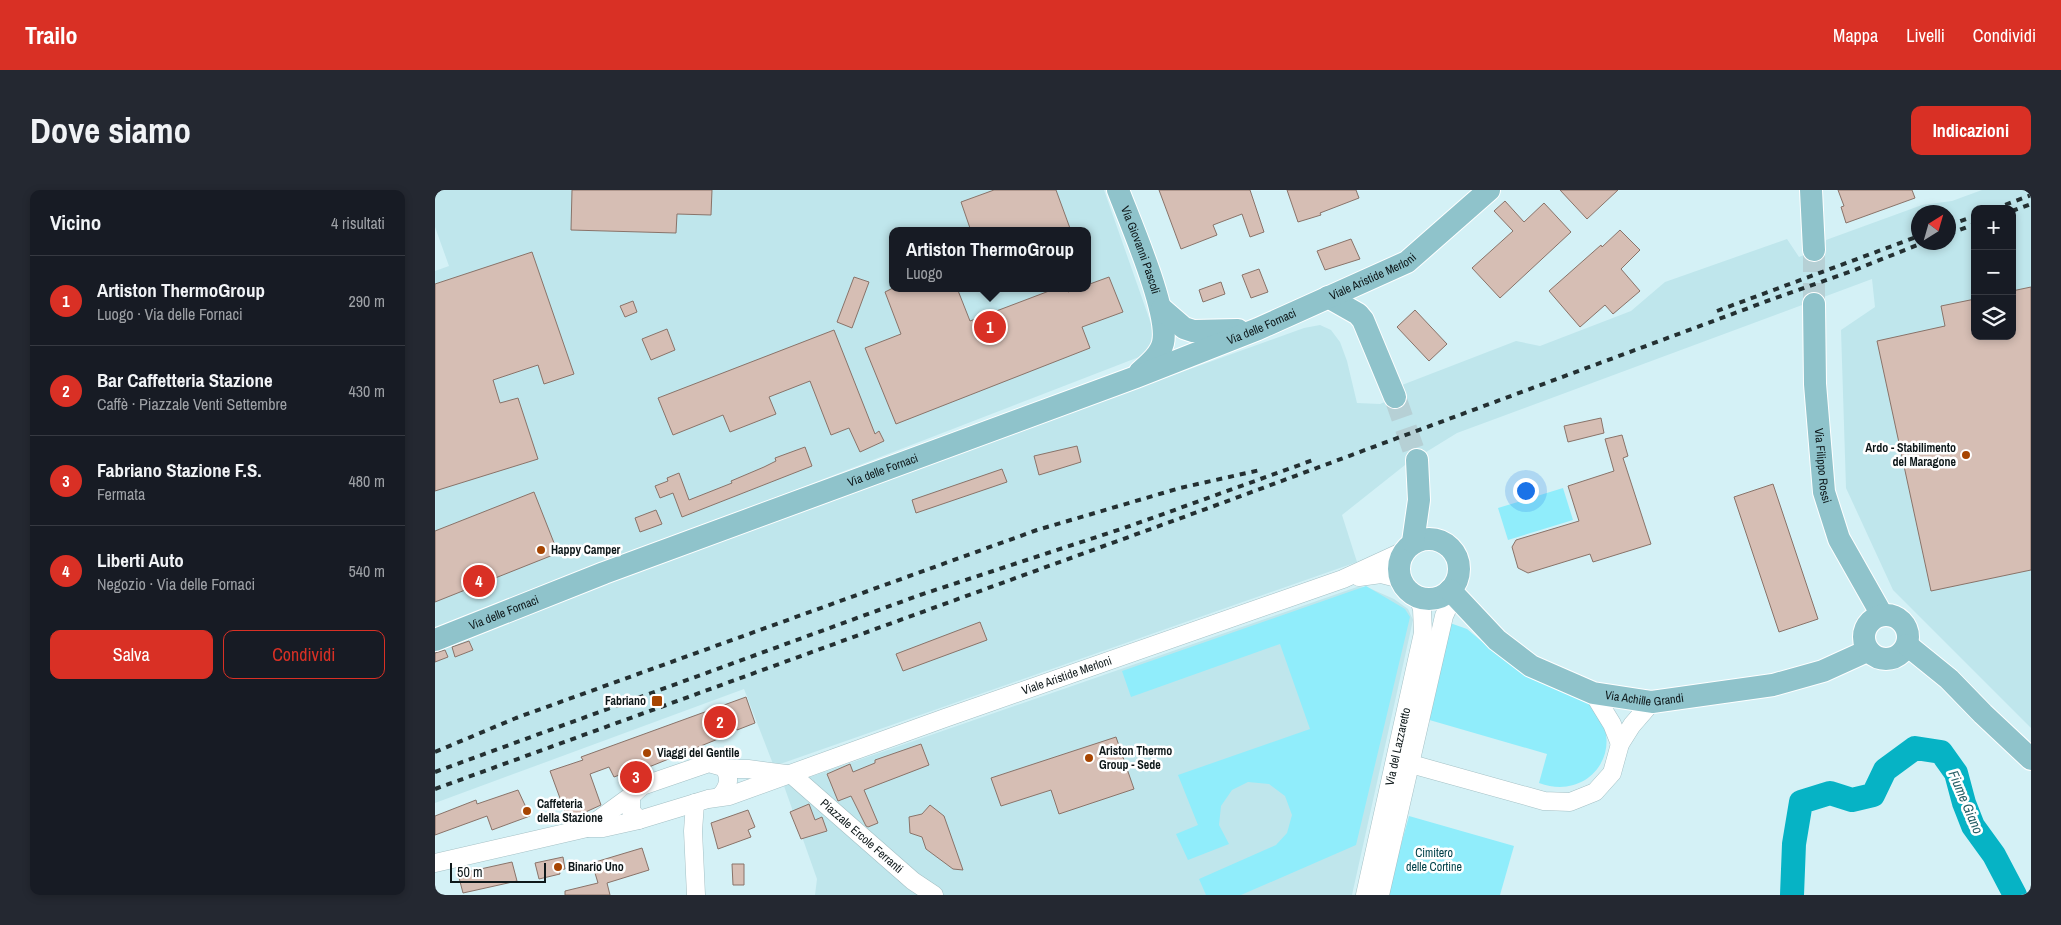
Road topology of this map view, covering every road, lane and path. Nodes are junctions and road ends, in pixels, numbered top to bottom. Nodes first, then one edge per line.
1 (1118, 190) edge
2 (1489, 190) edge
3 (1811, 190) edge
4 (1813, 250) tunnel mouth
5 (1328, 297) junction
6 (1814, 304) tunnel mouth
7 (1161, 309) junction
8 (1258, 329) junction
9 (1136, 376) junction
10 (1395, 397) tunnel mouth
11 (1417, 460) tunnel mouth
12 (1409, 547) junction
13 (1343, 579) junction
14 (1401, 579) junction
15 (1452, 592) junction
16 (1418, 597) junction
17 (1881, 616) junction
18 (435, 640) edge
19 (1907, 645) junction
20 (1867, 651) junction
21 (1593, 693) junction
22 (1652, 702) junction
23 (1620, 744) junction
24 (2031, 759) edge
25 (1411, 764) junction
26 (726, 769) junction
27 (791, 774) junction
28 (631, 796) junction
29 (719, 797) junction
30 (695, 803) junction
31 (677, 809) junction
32 (639, 820) junction
33 (587, 828) junction
34 (693, 831) junction
35 (435, 863) edge
36 (696, 895) edge
37 (934, 895) edge
38 (1365, 895) edge
39 (1380, 895) edge

1 - 7 main road, Via Giovanni Pascoli
2 - 5 main road, Viale Aristide Merloni
3 - 4 main road
5 - 8 main road, Via delle Fornaci
5 - 10 main road, Viale Aristide Merloni
6 - 17 main road, Via Filippo Rossi
7 - 8 main road, Via Giovanni Pascoli
7 - 9 main road, Via Giovanni Pascoli
8 - 9 main road, Via delle Fornaci
9 - 18 main road, Via delle Fornaci
11 - 12 main road
12 - 13 street, Viale Aristide Merloni
12 - 14 main road
12 - 15 main road, Viale Aristide Merloni
13 - 14 street, Viale Aristide Merloni
13 - 27 street, Viale Aristide Merloni
14 - 16 main road
15 - 16 main road
15 - 21 main road, Via Achille Grandi
15 - 25 street, Via del Lazzaretto
16 - 38 street, Via del Lazzaretto
17 - 19 main road
17 - 20 main road
19 - 20 main road
19 - 24 main road
20 - 22 main road, Via Achille Grandi
21 - 22 main road, Via Achille Grandi
21 - 23 street
22 - 23 street, Via del Lazzaretto
23 - 25 street, Via del Lazzaretto
25 - 39 street, Via del Lazzaretto
26 - 27 street
26 - 28 street
26 - 29 street
27 - 29 street, Viale Aristide Merloni
27 - 37 street, Piazzale Ercole Ferranti
28 - 32 street
28 - 33 street
29 - 30 street, Viale Aristide Merloni
30 - 31 street, Viale Aristide Merloni
30 - 34 street
31 - 32 street, Viale Aristide Merloni
31 - 34 street
32 - 33 street, Viale Aristide Merloni
33 - 35 street
34 - 36 street

